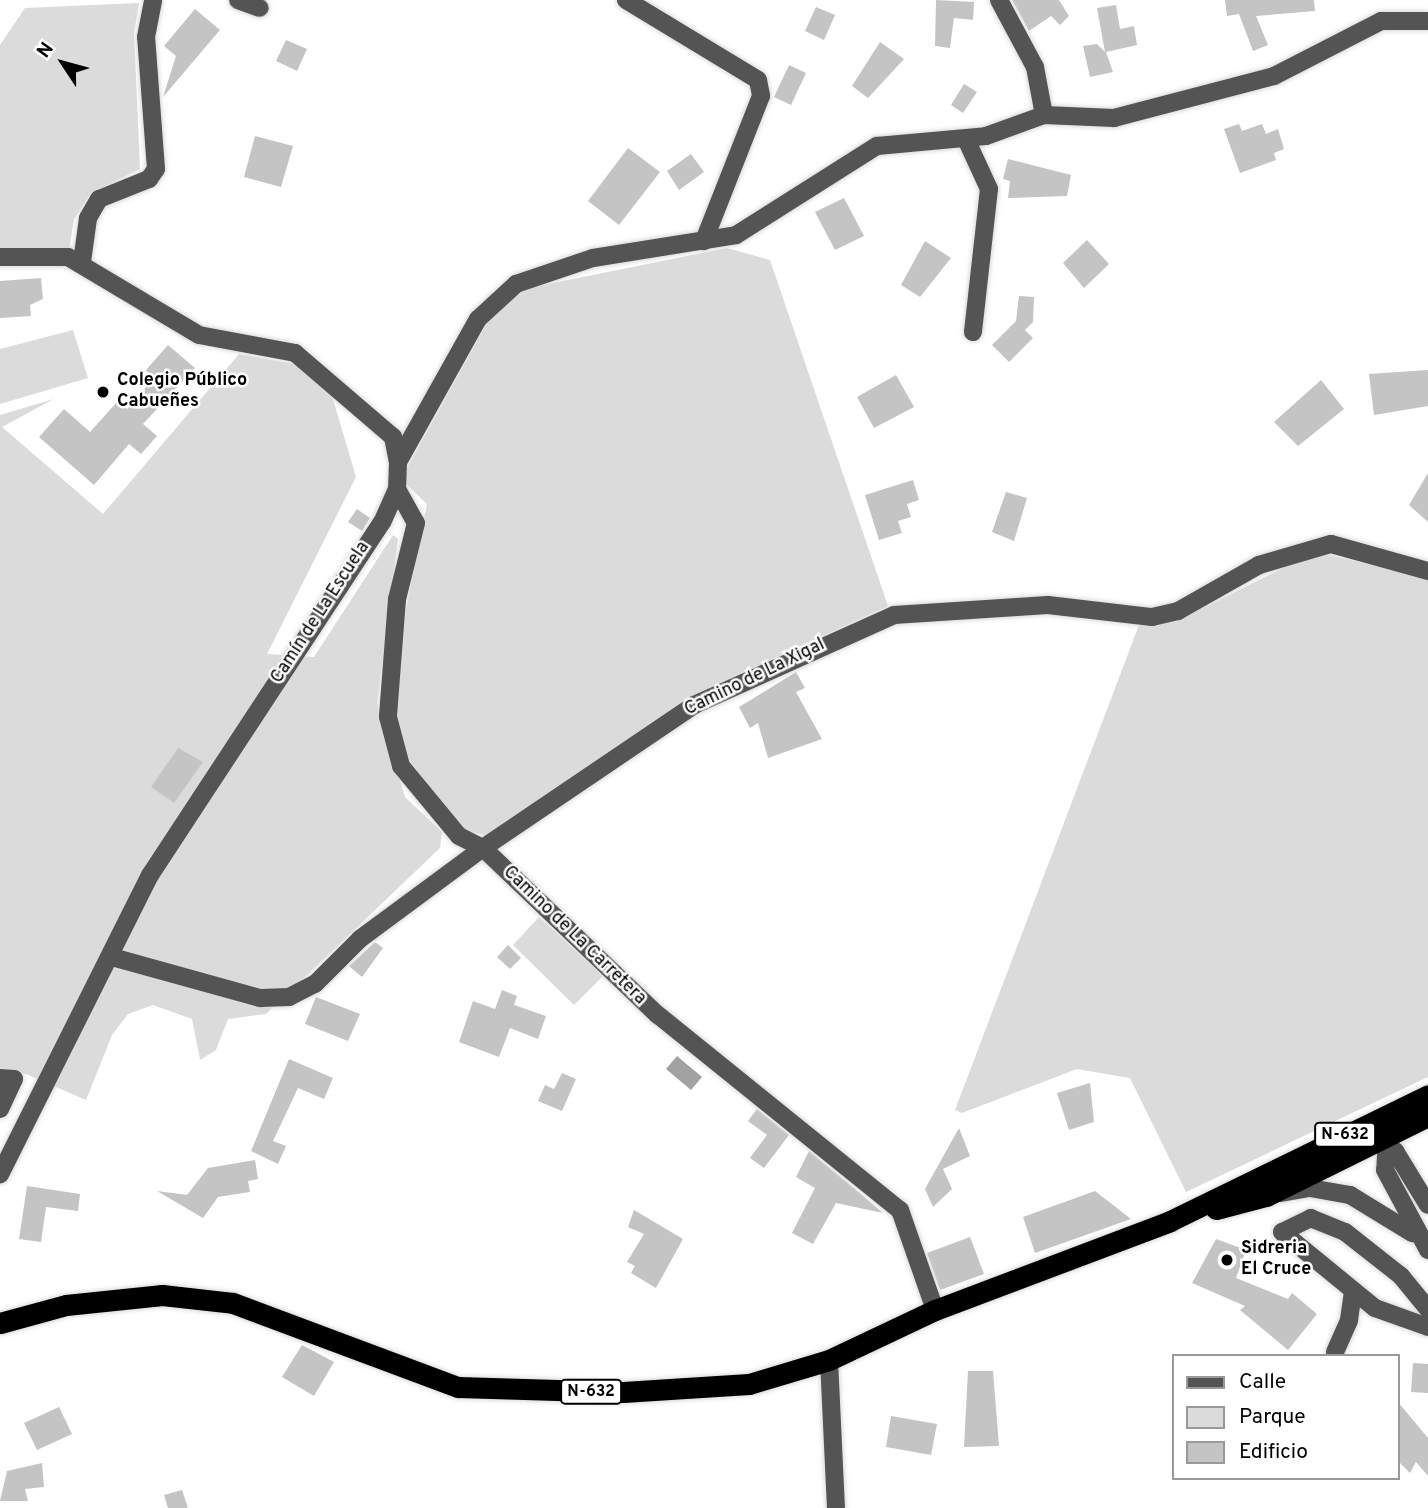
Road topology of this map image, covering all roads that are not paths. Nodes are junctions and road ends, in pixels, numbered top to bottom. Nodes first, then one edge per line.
1 (153, 0) edge
2 (238, 0) edge
3 (626, 0) edge
4 (999, 0) edge
5 (260, 8) dead end
6 (1428, 20) edge
7 (1044, 115) junction
8 (966, 139) junction
9 (704, 241) junction
10 (0, 257) edge
11 (82, 262) junction
12 (973, 332) dead end
13 (398, 462) junction
14 (397, 489) junction
15 (1428, 571) edge
16 (482, 848) junction
17 (112, 957) junction
18 (0, 1078) edge
19 (1428, 1095) edge
20 (1428, 1102) edge
21 (0, 1109) edge
22 (1428, 1116) edge
23 (1384, 1141) junction
24 (0, 1174) edge
25 (1265, 1186) junction
26 (1428, 1205) edge
27 (1426, 1246) edge
28 (1353, 1290) junction
29 (1428, 1309) edge
30 (935, 1310) junction
31 (4, 1316) edge
32 (1428, 1327) edge
33 (1335, 1352) dead end
34 (829, 1360) junction
35 (836, 1508) edge

1 - 11 street
2 - 5 street
3 - 9 street
4 - 7 street
6 - 7 street
7 - 8 street
8 - 9 street
8 - 12 street
9 - 13 street
10 - 11 street
11 - 13 street
13 - 14 street
14 - 16 street, Camino de La Carretera
14 - 17 street, Camín de La Escuela
15 - 16 street, Camino de La Xigal
16 - 17 street, Camino de La Xigal
16 - 30 street, Camino de La Carretera
17 - 24 street, Camín de La Escuela
18 - 21 street
19 - 25 highway, N-632
20 - 23 street
22 - 23 highway
23 - 25 highway
23 - 26 street
23 - 27 street
25 - 27 street
25 - 30 highway, N-632
28 - 29 street
28 - 32 street
28 - 33 street
30 - 34 highway, N-632
31 - 34 highway, N-632
34 - 35 street

